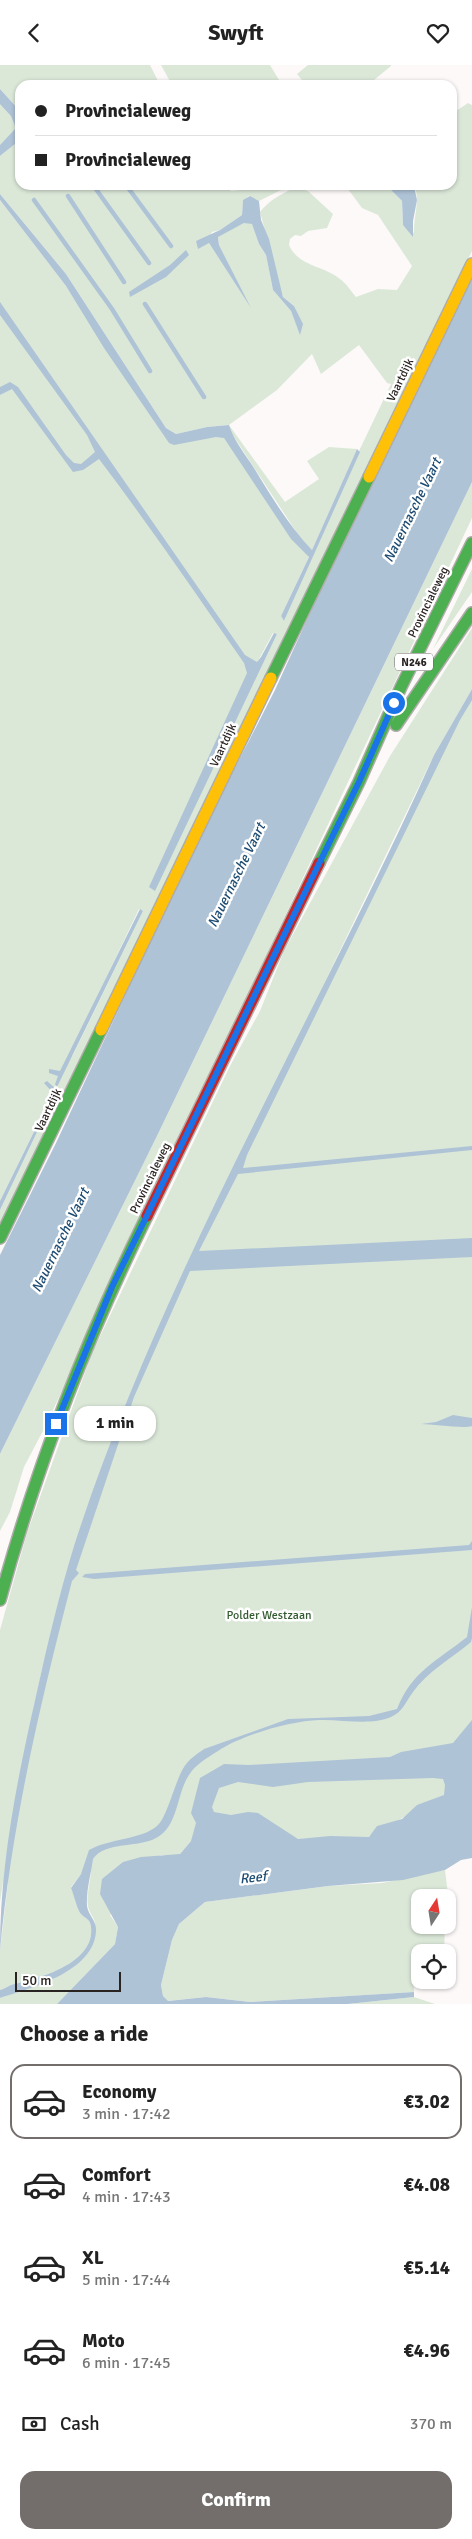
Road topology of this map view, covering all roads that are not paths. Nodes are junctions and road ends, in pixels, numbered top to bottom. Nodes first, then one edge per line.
1 (472, 264) edge
2 (472, 543) edge
3 (472, 613) edge
4 (359, 782) junction
5 (0, 1238) edge
6 (0, 1600) edge

1 - 5 main road, Vaartdijk
2 - 4 main road, Provincialeweg / N246
3 - 4 main road, Provincialeweg / N246
4 - 6 main road, Provincialeweg / N246

